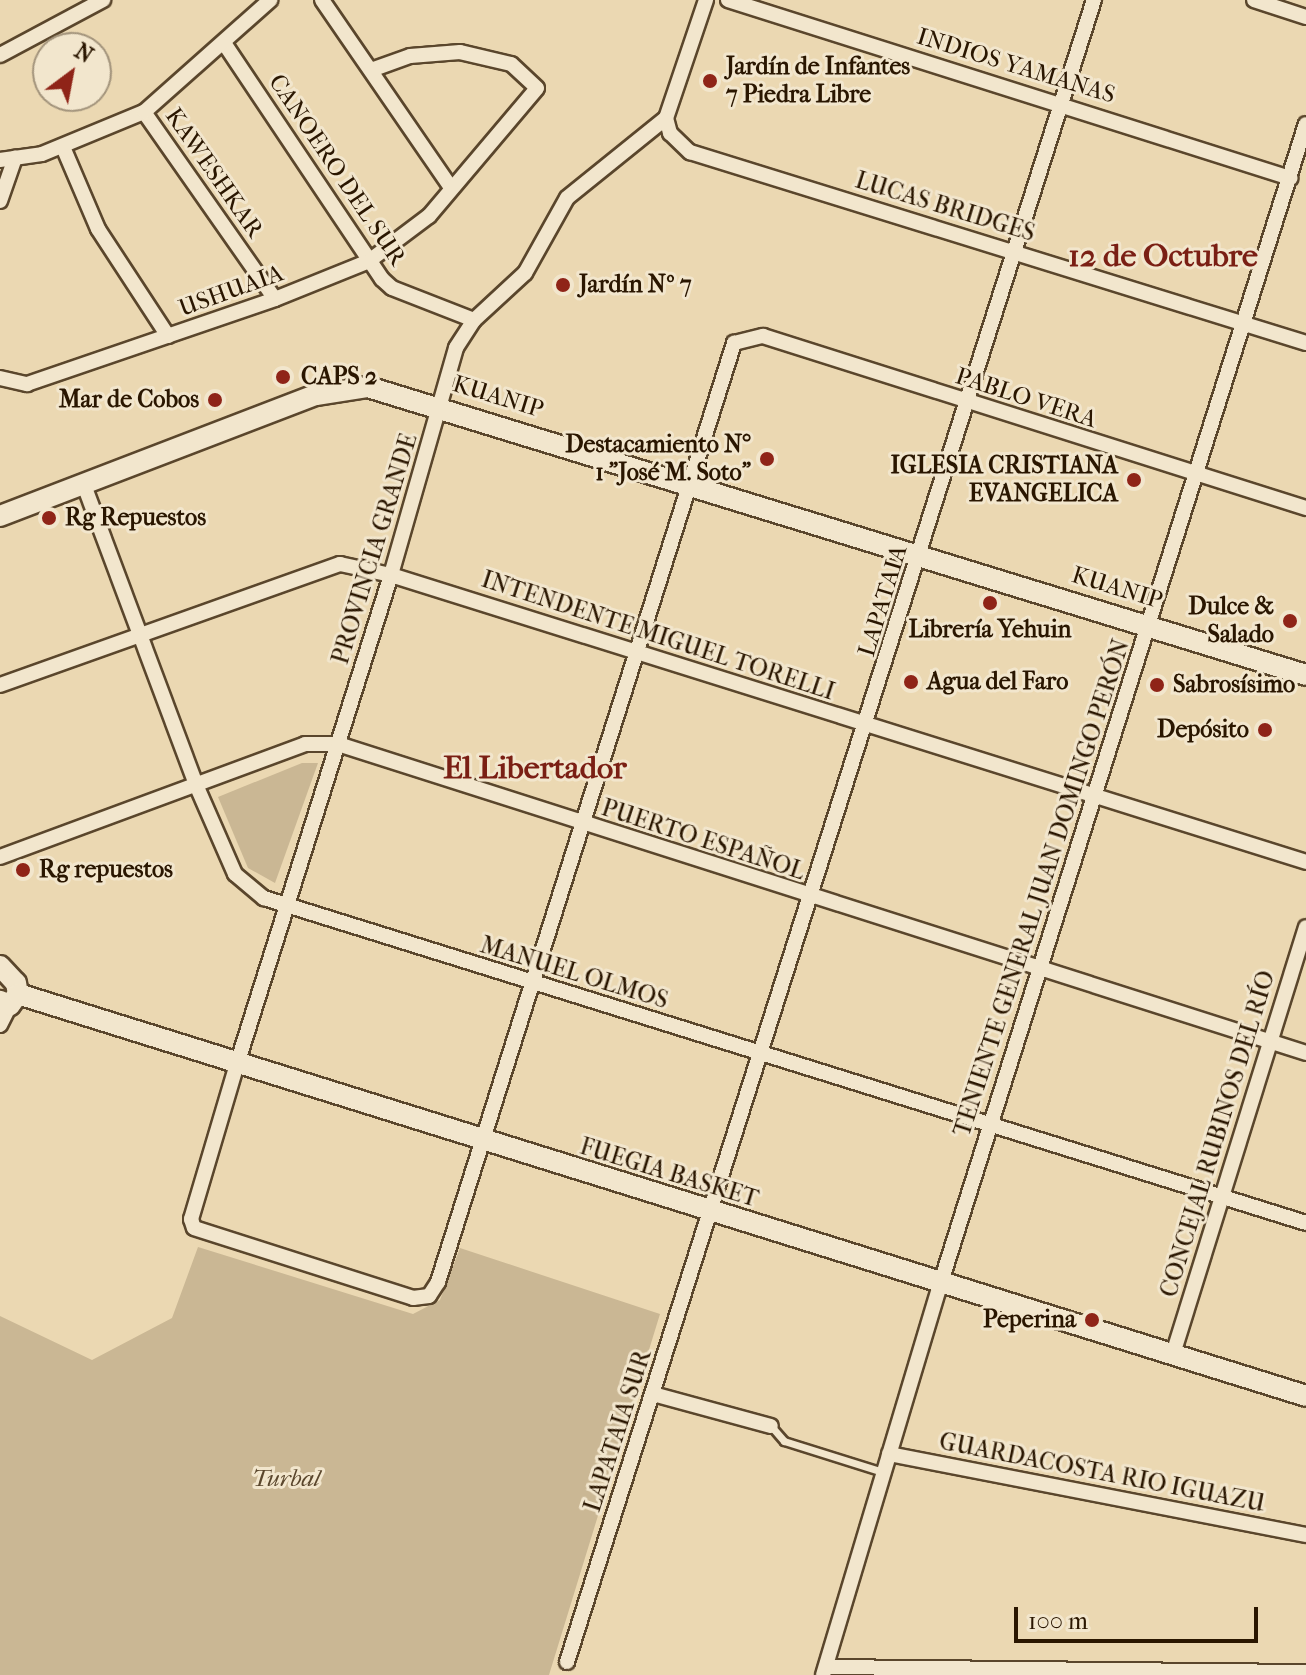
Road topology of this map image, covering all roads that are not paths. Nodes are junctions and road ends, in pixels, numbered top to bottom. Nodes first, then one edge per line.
1 (103, 0) edge
2 (270, 0) edge
3 (322, 0) edge
4 (706, 0) edge
5 (728, 0) edge
6 (1094, 0) edge
7 (1254, 0) edge
8 (1306, 17) edge
9 (224, 43) junction
10 (0, 55) edge
11 (371, 70) junction
12 (1063, 102) junction
13 (144, 112) junction
14 (666, 118) junction
15 (1306, 124) edge
16 (63, 147) junction
17 (7, 159) edge
18 (1290, 178) junction
19 (451, 188) junction
20 (0, 201) edge
21 (1018, 253) junction
22 (369, 261) junction
23 (275, 299) junction
24 (474, 320) junction
25 (1243, 323) junction
26 (168, 336) junction
27 (1306, 343) edge
28 (0, 378) edge
29 (970, 404) junction
30 (441, 407) junction
31 (1196, 475) junction
32 (687, 483) junction
33 (84, 485) junction
34 (1306, 508) edge
35 (0, 516) edge
36 (921, 555) junction
37 (391, 575) junction
38 (1149, 626) junction
39 (138, 633) junction
40 (635, 651) junction
41 (1306, 675) edge
42 (0, 685) edge
43 (867, 726) junction
44 (338, 744) junction
45 (197, 787) junction
46 (1095, 798) junction
47 (583, 825) junction
48 (0, 857) edge
49 (1306, 862) edge
50 (812, 897) junction
51 (285, 908) junction
52 (1306, 927) edge
53 (1, 968) edge
54 (1041, 969) junction
55 (534, 984) junction
56 (9, 1000) edge
57 (0, 1025) edge
58 (1269, 1042) junction
59 (1306, 1053) edge
60 (761, 1054) junction
61 (237, 1064) junction
62 (990, 1126) junction
63 (483, 1141) junction
64 (1222, 1196) junction
65 (711, 1214) junction
66 (1306, 1223) edge
67 (941, 1282) junction
68 (1173, 1354) junction
69 (653, 1394) junction
70 (1306, 1396) edge
71 (771, 1426) joint
72 (889, 1454) junction
73 (883, 1472) junction
74 (1306, 1535) edge
75 (567, 1662) dead end
76 (825, 1671) edge
77 (1306, 1672) edge

1 - 10 street
2 - 9 street
3 - 11 street
4 - 14 street
5 - 12 street, INDIOS YAMANAS
6 - 12 street, LAPATAIA
7 - 8 street
9 - 13 street
9 - 22 street, CANOERO DEL SUR
11 - 19 street
11 - 19 street, USHUAIA
12 - 18 street, INDIOS YAMANAS
12 - 21 street, LAPATAIA
13 - 16 street
13 - 23 street, KAWESHKAR
14 - 21 street, LUCAS BRIDGES
14 - 24 street, PROVINCIA GRANDE
15 - 18 street, TENIENTE GENERAL JUAN DOMINGO PERÓN
16 - 17 street
16 - 26 street
17 - 20 street
18 - 25 street, TENIENTE GENERAL JUAN DOMINGO PERÓN
19 - 22 street, USHUAIA
21 - 25 street, LUCAS BRIDGES
21 - 29 street, LAPATAIA
22 - 23 street, USHUAIA
22 - 24 street, CANOERO DEL SUR
23 - 26 street, USHUAIA
24 - 30 street, PROVINCIA GRANDE
25 - 27 street, LUCAS BRIDGES
25 - 31 street, TENIENTE GENERAL JUAN DOMINGO PERÓN
26 - 28 street, USHUAIA
29 - 31 street, PABLO VERA
29 - 32 street, PABLO VERA
29 - 36 street, LAPATAIA
30 - 32 main road, KUANIP
30 - 33 main road, KUANIP
30 - 37 street, PROVINCIA GRANDE
31 - 34 street, PABLO VERA
31 - 38 street, TENIENTE GENERAL JUAN DOMINGO PERÓN
32 - 36 main road, KUANIP
32 - 40 street
33 - 35 main road, KUANIP
33 - 39 street, MANUEL OLMOS
36 - 38 main road, KUANIP
36 - 43 street, LAPATAIA
37 - 39 street, INTENDENTE MIGUEL TORELLI
37 - 40 street, INTENDENTE MIGUEL TORELLI
37 - 44 street, PROVINCIA GRANDE
38 - 41 main road, KUANIP
38 - 46 street, TENIENTE GENERAL JUAN DOMINGO PERÓN
39 - 42 street, INTENDENTE MIGUEL TORELLI
39 - 45 street, MANUEL OLMOS
40 - 43 street, INTENDENTE MIGUEL TORELLI
40 - 47 street
43 - 46 street, INTENDENTE MIGUEL TORELLI
43 - 50 street, LAPATAIA
44 - 45 street, PUERTO ESPAÑOL
44 - 47 street, PUERTO ESPAÑOL
44 - 51 street, PROVINCIA GRANDE
45 - 48 street, PUERTO ESPAÑOL
45 - 51 street, MANUEL OLMOS
46 - 49 street, INTENDENTE MIGUEL TORELLI
46 - 54 street, TENIENTE GENERAL JUAN DOMINGO PERÓN
47 - 50 street, PUERTO ESPAÑOL
47 - 55 street
50 - 54 street, PUERTO ESPAÑOL
50 - 60 street, LAPATAIA
51 - 55 street, MANUEL OLMOS
51 - 61 street, PROVINCIA GRANDE
52 - 58 street, CONCEJAL RUBINOS DEL RÍO
53 - 56 main road
54 - 58 street, PUERTO ESPAÑOL
54 - 62 street, TENIENTE GENERAL JUAN DOMINGO PERÓN
55 - 60 street, MANUEL OLMOS
55 - 63 street
56 - 57 street
56 - 61 main road, FUEGIA BASKET
58 - 59 street, PUERTO ESPAÑOL
58 - 64 street, CONCEJAL RUBINOS DEL RÍO
60 - 62 street, MANUEL OLMOS
60 - 65 street, LAPATAIA
61 - 63 main road, FUEGIA BASKET
61 - 63 street, PROVINCIA GRANDE
62 - 64 street, MANUEL OLMOS
62 - 67 street, TENIENTE GENERAL JUAN DOMINGO PERÓN
63 - 65 main road, FUEGIA BASKET
64 - 66 street, MANUEL OLMOS
64 - 68 street, CONCEJAL RUBINOS DEL RÍO
65 - 67 main road, FUEGIA BASKET
65 - 69 street, LAPATAIA SUR
67 - 68 main road, FUEGIA BASKET
67 - 72 street, TENIENTE GENERAL JUAN DOMINGO PERÓN
68 - 70 main road, FUEGIA BASKET
69 - 71 street
69 - 75 street, LAPATAIA SUR
71 - 73 lane
72 - 73 street, TENIENTE GENERAL JUAN DOMINGO PERÓN
72 - 74 street, GUARDACOSTA RIO IGUAZU
73 - 76 street, TENIENTE GENERAL JUAN DOMINGO PERÓN
76 - 77 street

